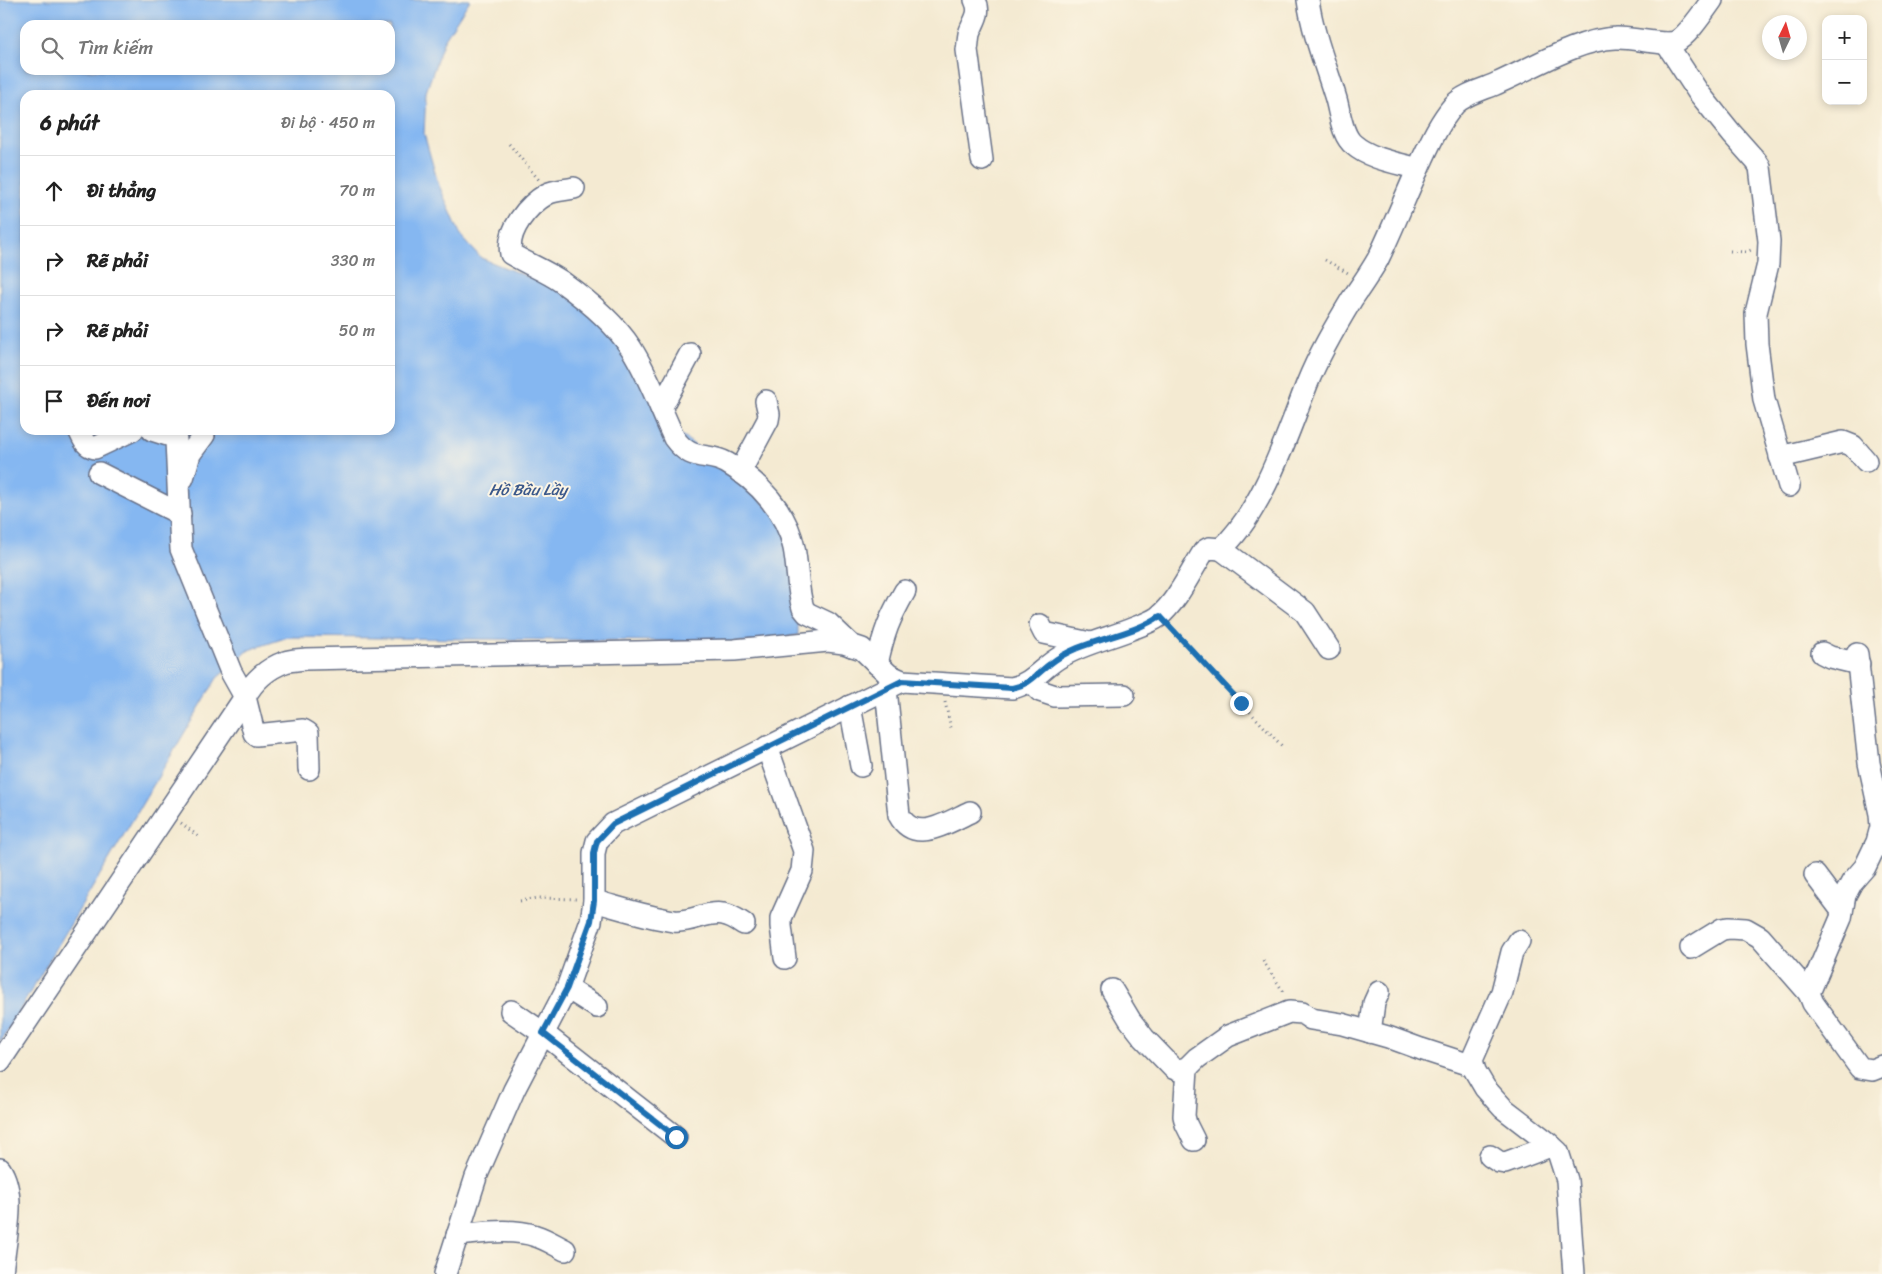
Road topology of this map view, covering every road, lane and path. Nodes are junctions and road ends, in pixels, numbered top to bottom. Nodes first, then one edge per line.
1 (976, 0) edge
2 (1308, 0) edge
3 (1712, 0) edge
4 (1666, 43) junction
5 (509, 144) dead end
6 (982, 160) dead end
7 (1418, 169) junction
8 (574, 188) dead end
9 (549, 193) junction
10 (1324, 260) dead end
11 (1363, 282) junction
12 (690, 354) dead end
13 (766, 401) dead end
14 (661, 408) junction
15 (82, 435) edge
16 (121, 435) edge
17 (168, 435) edge
18 (204, 435) dead end
19 (1780, 457) junction
20 (1866, 461) dead end
21 (740, 472) junction
22 (99, 474) dead end
23 (1788, 486) dead end
24 (180, 505) junction
25 (1221, 550) junction
26 (905, 591) dead end
27 (1160, 616) junction
28 (1040, 625) dead end
29 (1090, 643) junction
30 (852, 646) junction
31 (1329, 649) dead end
32 (1822, 653) dead end
33 (877, 664) junction
34 (1030, 681) junction
35 (940, 683) junction
36 (894, 685) junction
37 (1124, 694) dead end
38 (245, 697) junction
39 (850, 706) junction
40 (951, 728) dead end
41 (1282, 746) dead end
42 (767, 747) junction
43 (861, 766) dead end
44 (309, 769) dead end
45 (970, 812) dead end
46 (1815, 875) dead end
47 (520, 900) dead end
48 (594, 901) junction
49 (1842, 911) junction
50 (744, 924) dead end
51 (1519, 941) dead end
52 (1691, 948) dead end
53 (785, 958) dead end
54 (1263, 961) dead end
55 (567, 988) junction
56 (1112, 990) dead end
57 (1379, 992) dead end
58 (1809, 993) junction
59 (597, 1006) dead end
60 (511, 1011) dead end
61 (1297, 1012) junction
62 (1370, 1032) junction
63 (543, 1033) junction
64 (0, 1061) edge
65 (1474, 1066) junction
66 (1882, 1066) edge
67 (1187, 1068) junction
68 (676, 1137) dead end
69 (1194, 1140) dead end
70 (1551, 1146) junction
71 (1490, 1156) dead end
72 (0, 1169) edge
73 (457, 1235) junction
74 (3, 1236) edge
75 (565, 1250) dead end
76 (2, 1274) edge
77 (445, 1274) edge
78 (1574, 1274) edge

1 - 6 street
2 - 7 street
3 - 4 street
4 - 7 street
4 - 19 street
5 - 9 path
7 - 11 street
8 - 9 street
9 - 14 street
10 - 11 path
11 - 25 street
12 - 14 street
13 - 21 street
14 - 21 street
15 - 16 street
17 - 24 street
18 - 24 street
19 - 20 street
19 - 23 street
21 - 30 street
22 - 24 street
24 - 38 street
25 - 27 street
25 - 31 street
26 - 33 street
27 - 29 street
27 - 41 path
28 - 29 street
29 - 34 street
30 - 33 street
30 - 38 street
32 - 49 street
33 - 36 street
34 - 35 street
34 - 37 street
35 - 36 street
35 - 40 path
36 - 39 street
36 - 45 street
38 - 44 street
38 - 64 street
39 - 42 street
39 - 43 street
42 - 48 street
42 - 53 street
46 - 49 street
47 - 48 path
48 - 50 street
48 - 55 street
49 - 58 street
51 - 65 street
52 - 58 street
54 - 61 path
55 - 59 street
55 - 63 street
56 - 67 street
57 - 62 street
58 - 66 street
60 - 63 street
61 - 62 street
61 - 67 street
62 - 65 street
63 - 68 street
63 - 73 street
65 - 70 street
67 - 69 street
70 - 71 street
70 - 78 street
72 - 74 street
73 - 75 street
73 - 77 street
74 - 76 street

